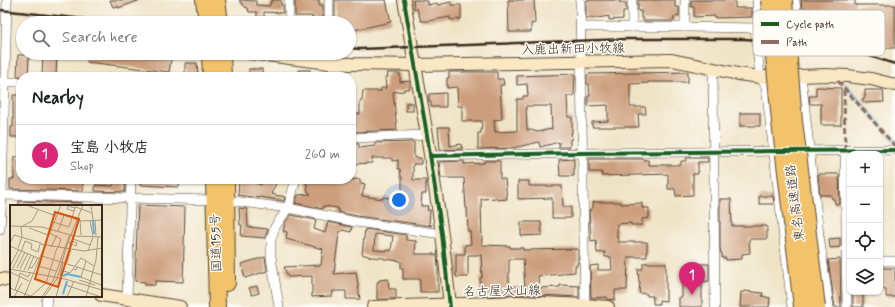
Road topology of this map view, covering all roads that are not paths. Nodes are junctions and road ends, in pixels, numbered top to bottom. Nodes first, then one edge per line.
1 (7, 0) edge
2 (204, 0) edge
3 (217, 0) edge
4 (290, 0) edge
5 (329, 0) edge
6 (404, 0) edge
7 (580, 0) edge
8 (632, 0) edge
9 (685, 0) edge
10 (757, 0) edge
11 (769, 0) edge
12 (784, 0) edge
13 (795, 0) edge
14 (758, 10) edge
15 (770, 10) edge
16 (785, 10) edge
17 (796, 10) edge
18 (206, 16) edge
19 (219, 16) edge
20 (289, 16) edge
21 (329, 16) edge
22 (580, 27) junction
23 (632, 27) junction
24 (685, 27) junction
25 (753, 28) edge
26 (758, 56) edge
27 (774, 56) edge
28 (789, 56) edge
29 (210, 60) edge
30 (222, 60) edge
31 (305, 60) edge
32 (581, 62) junction
33 (416, 65) junction
34 (713, 69) junction
35 (211, 72) edge
36 (223, 72) edge
37 (801, 76) junction
38 (760, 77) junction
39 (2, 82) edge
40 (16, 82) edge
41 (895, 85) edge
42 (427, 135) junction
43 (356, 138) edge
44 (845, 150) junction
45 (895, 150) edge
46 (773, 151) junction
47 (810, 151) junction
48 (714, 152) junction
49 (582, 153) junction
50 (430, 156) junction
51 (131, 184) edge
52 (215, 184) edge
53 (225, 184) edge
54 (295, 184) edge
55 (2, 195) junction
56 (130, 198) junction
57 (220, 200) junction
58 (288, 208) junction
59 (0, 229) edge
60 (442, 234) junction
61 (819, 235) junction
62 (784, 240) junction
63 (848, 259) edge
64 (895, 261) edge
65 (883, 262) edge
66 (0, 279) edge
67 (10, 280) edge
68 (102, 295) edge
69 (847, 295) edge
70 (47, 297) edge
71 (127, 299) junction
72 (585, 305) junction
73 (428, 306) edge
74 (450, 306) edge
75 (46, 307) edge
76 (180, 307) edge
77 (217, 307) edge
78 (228, 307) edge
79 (279, 307) edge
80 (373, 307) edge
81 (608, 307) edge
82 (715, 307) edge
83 (792, 307) edge
84 (802, 307) edge
85 (817, 307) edge
86 (829, 307) edge
87 (847, 307) edge

1 - 39 street
2 - 18 highway
3 - 19 highway
4 - 20 street
5 - 21 street
6 - 33 main road
7 - 22 street
8 - 23 street
9 - 24 street
10 - 14 street
11 - 15 highway, 東名高速道路, bridge
12 - 16 highway, 東名高速道路, bridge
13 - 17 street
22 - 23 street
22 - 32 street
23 - 24 street
24 - 25 street
26 - 38 street
27 - 84 highway, 東名高速道路, bridge
28 - 85 highway, 東名高速道路, bridge
29 - 35 highway
30 - 36 highway
31 - 33 main road, 入鹿出新田小牧線
32 - 33 main road, 入鹿出新田小牧線
32 - 34 main road, 入鹿出新田小牧線
32 - 49 street
33 - 42 main road
34 - 38 main road, 入鹿出新田小牧線
34 - 48 street
37 - 38 main road, 入鹿出新田小牧線
37 - 41 main road, 入鹿出新田小牧線
37 - 47 street
38 - 46 street
39 - 40 street
39 - 55 street
42 - 43 street
42 - 50 main road
44 - 45 street
44 - 47 street
44 - 63 street
46 - 47 street
46 - 48 street
46 - 62 street
47 - 61 street
48 - 49 street
48 - 82 street
49 - 50 street
49 - 72 street
50 - 60 main road
51 - 56 street
52 - 57 highway, 国道155号
53 - 57 highway, 国道155号
54 - 58 street
55 - 56 street
55 - 59 street
56 - 57 street
56 - 71 street
57 - 58 street
57 - 77 highway, 国道155号
57 - 78 highway, 国道155号
58 - 60 street
58 - 79 street
60 - 74 main road
61 - 62 street
61 - 86 street
62 - 83 street
64 - 65 street
66 - 67 main road
68 - 71 main road
69 - 87 street
70 - 75 street
71 - 76 main road
72 - 74 main road, 名古屋犬山線
72 - 81 main road, 名古屋犬山線
73 - 74 main road, 名古屋犬山線
73 - 80 main road, 名古屋犬山線

